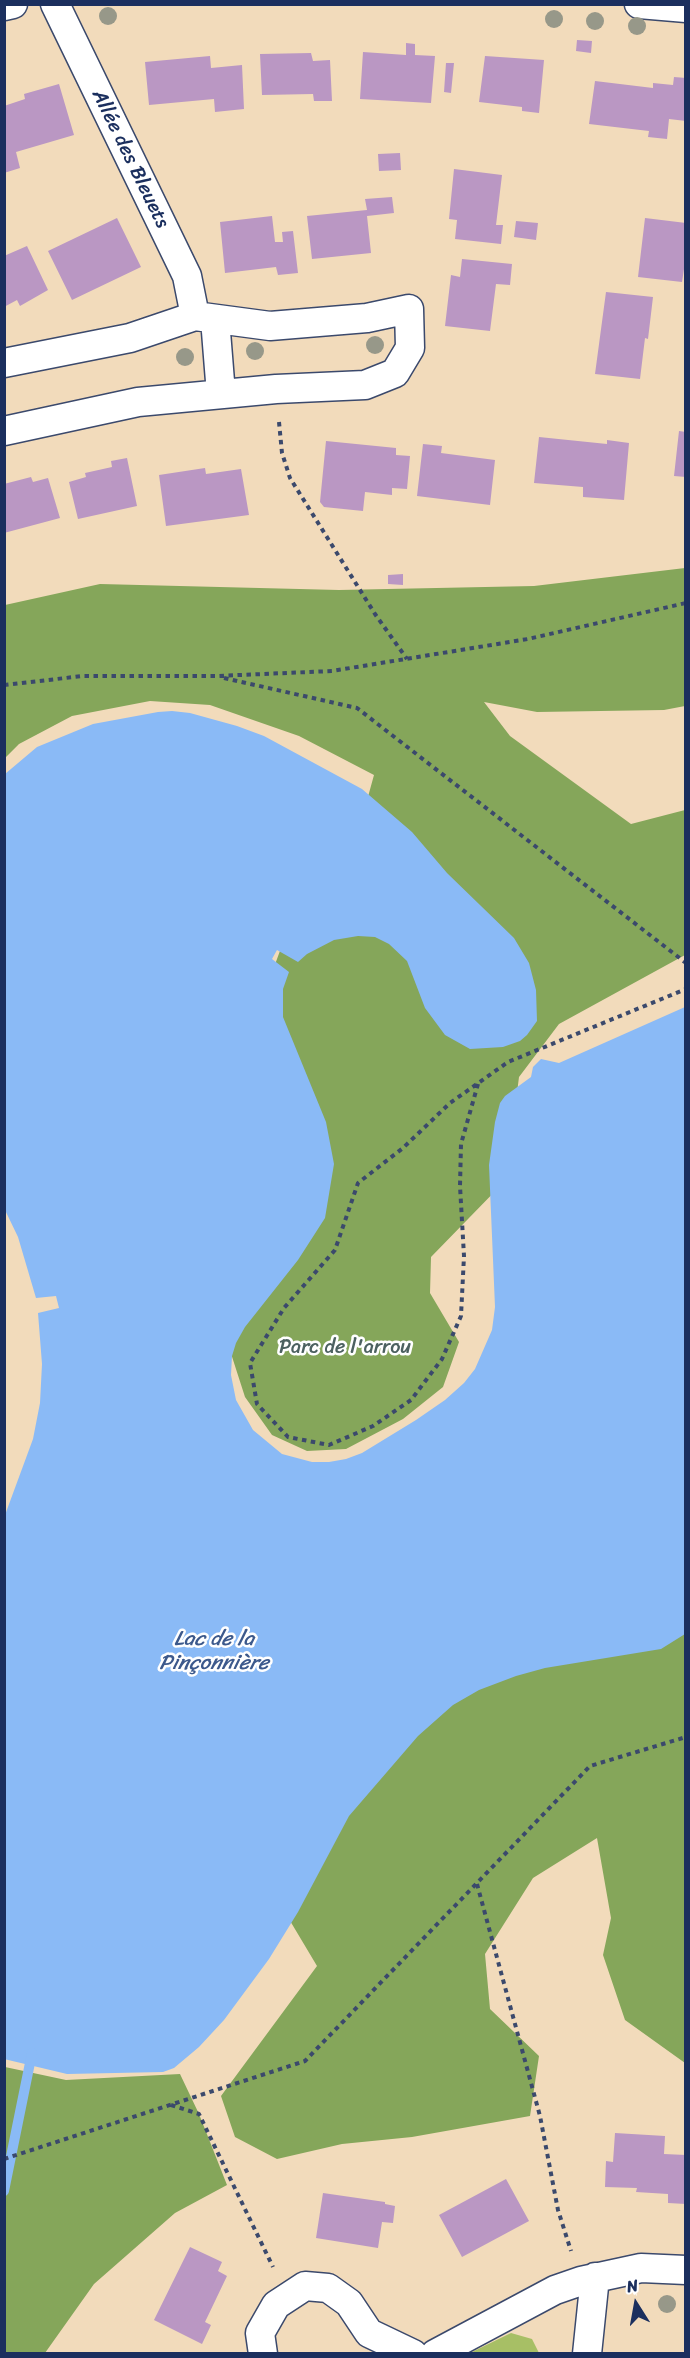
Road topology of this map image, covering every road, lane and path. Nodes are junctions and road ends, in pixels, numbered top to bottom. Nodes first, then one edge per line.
1 (13, 4) edge
2 (55, 4) edge
3 (639, 4) edge
4 (4, 6) edge
5 (686, 8) edge
6 (205, 318) junction
7 (4, 363) edge
8 (276, 389) junction
9 (221, 394) junction
10 (4, 431) edge
11 (686, 603) edge
12 (407, 659) junction
13 (217, 676) junction
14 (4, 685) edge
15 (686, 963) edge
16 (686, 989) edge
17 (478, 1084) junction
18 (686, 1737) edge
19 (477, 1883) junction
20 (171, 2105) junction
21 (4, 2159) edge
22 (686, 2270) edge
23 (588, 2279) junction
24 (288, 2297) junction
25 (263, 2354) edge
26 (413, 2354) edge
27 (435, 2354) edge
28 (586, 2354) edge

1 - 4 street
2 - 6 street, Allée des Bleuets
3 - 5 street
6 - 7 street
6 - 8 street
6 - 9 street, Allée des Bleuets
8 - 9 street
8 - 12 path
9 - 10 street
11 - 12 path
12 - 13 path
13 - 14 path
13 - 15 path
16 - 17 path
17 - 17 path
18 - 19 path
19 - 20 path
19 - 23 path
20 - 21 path
20 - 24 path
22 - 23 street
23 - 27 street
23 - 28 street
24 - 25 street
24 - 26 street

